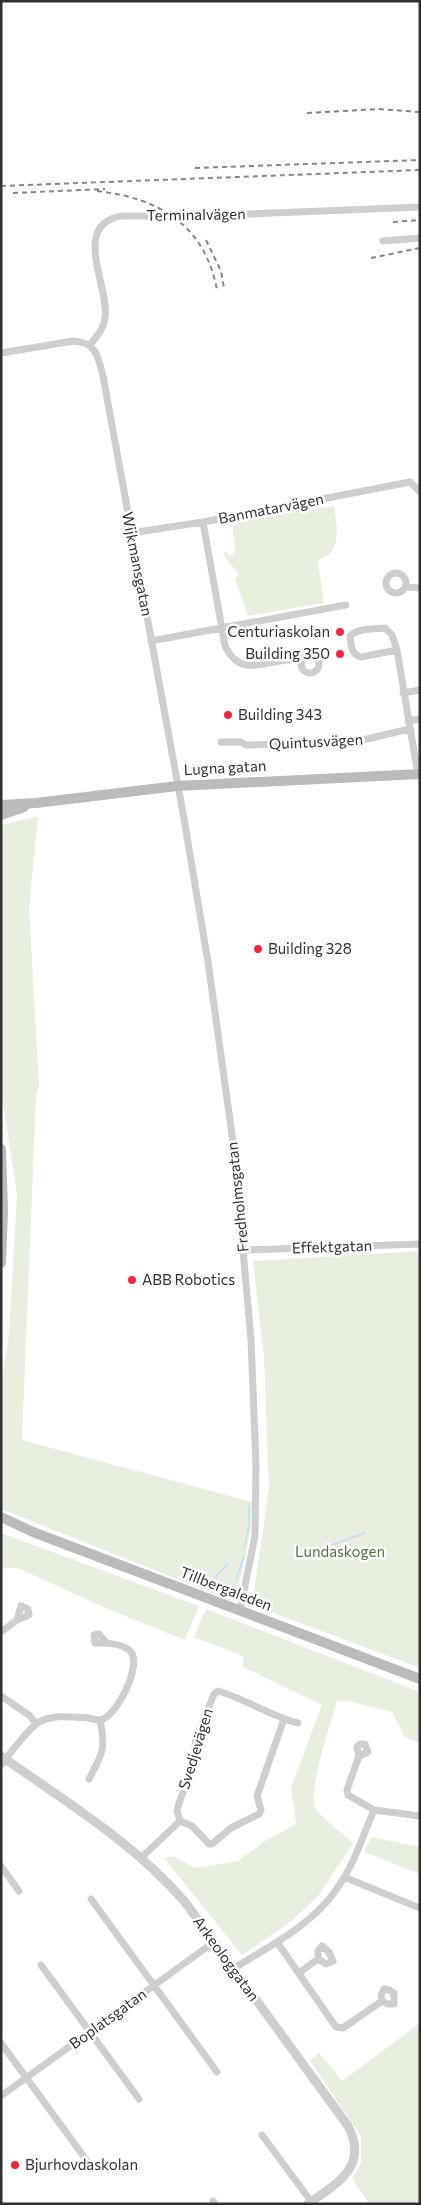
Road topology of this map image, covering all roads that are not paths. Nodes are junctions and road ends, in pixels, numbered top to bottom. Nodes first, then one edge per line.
1 (420, 207) edge
2 (420, 238) edge
3 (383, 241) dead end
4 (90, 345) junction
5 (1, 353) edge
6 (420, 480) edge
7 (411, 483) junction
8 (420, 492) edge
9 (203, 522) junction
10 (131, 534) junction
11 (405, 587) dead end
12 (420, 588) edge
13 (346, 605) dead end
14 (222, 628) junction
15 (151, 641) junction
16 (397, 650) junction
17 (302, 660) dead end
18 (420, 690) edge
19 (404, 693) junction
20 (420, 719) edge
21 (409, 725) junction
22 (222, 742) dead end
23 (419, 775) edge
24 (177, 786) junction
25 (36, 803) junction
26 (1, 804) edge
27 (1, 815) edge
28 (1, 1149) edge
29 (420, 1244) edge
30 (243, 1250) junction
31 (1, 1263) edge
32 (1, 1517) edge
33 (1, 1524) edge
34 (22, 1528) junction
35 (240, 1610) junction
36 (17, 1620) dead end
37 (1, 1632) edge
38 (105, 1642) dead end
39 (420, 1679) edge
40 (1, 1696) edge
41 (100, 1720) junction
42 (284, 1720) junction
43 (36, 1723) junction
44 (298, 1723) dead end
45 (359, 1756) dead end
46 (3, 1760) edge
47 (90, 1779) dead end
48 (374, 1810) junction
49 (420, 1816) edge
50 (180, 1821) junction
51 (142, 1857) junction
52 (2, 1869) edge
53 (344, 1877) junction
54 (19, 1891) dead end
55 (91, 1899) dead end
56 (420, 1908) edge
57 (214, 1942) junction
58 (277, 1942) junction
59 (318, 1959) dead end
60 (41, 1965) dead end
61 (233, 1969) junction
62 (299, 1973) junction
63 (154, 1986) junction
64 (382, 2001) dead end
65 (90, 2032) junction
66 (1, 2043) edge
67 (216, 2072) dead end
68 (27, 2078) junction
69 (1, 2096) edge
70 (139, 2099) dead end
71 (262, 2135) dead end
72 (90, 2165) dead end
73 (310, 2203) edge

1 - 4 street, Terminalvägen
2 - 3 street
4 - 5 street
4 - 10 street, Wijkmansgatan
6 - 7 street, Banmatarvägen
7 - 8 street
7 - 9 street, Banmatarvägen
9 - 10 street, Banmatarvägen
9 - 14 street
10 - 15 street, Wijkmansgatan
11 - 12 street
13 - 14 street
14 - 15 street
14 - 17 street
15 - 24 street, Wijkmansgatan
16 - 16 street
16 - 19 street
18 - 19 street
19 - 21 street
20 - 21 street, Quintusvägen
21 - 22 street, Quintusvägen
21 - 23 street
23 - 24 main road, Lugna gatan
24 - 25 main road, Lugna gatan
24 - 30 street, Fredholmsgatan
25 - 26 main road, Lugna gatan
25 - 27 main road, Lugna gatan
28 - 31 main road
29 - 30 street, Effektgatan
30 - 35 street, Fredholmsgatan
32 - 34 main road, Tillbergaleden
33 - 34 main road, Tillbergaleden
34 - 35 main road, Tillbergaleden
35 - 39 main road, Tillbergaleden
36 - 37 street
38 - 41 street
40 - 43 street
41 - 43 street
41 - 47 street
42 - 44 street, Svedjevägen
42 - 50 street
42 - 50 street, Svedjevägen
43 - 46 street
45 - 48 street
46 - 51 street, Arkeologgatan
48 - 49 street
48 - 53 street
50 - 51 street
51 - 57 street, Arkeologgatan
52 - 54 street
53 - 56 street
53 - 58 street
55 - 63 street
57 - 61 street, Arkeologgatan
57 - 63 street, Boplatsgatan
58 - 61 street
58 - 62 street
59 - 62 street
60 - 65 street
61 - 73 street, Arkeologgatan
62 - 64 street
63 - 65 street, Boplatsgatan
63 - 67 street
65 - 68 street, Boplatsgatan
65 - 70 street
66 - 68 street
68 - 69 street, Boplatsgatan
68 - 72 street
71 - 73 street

